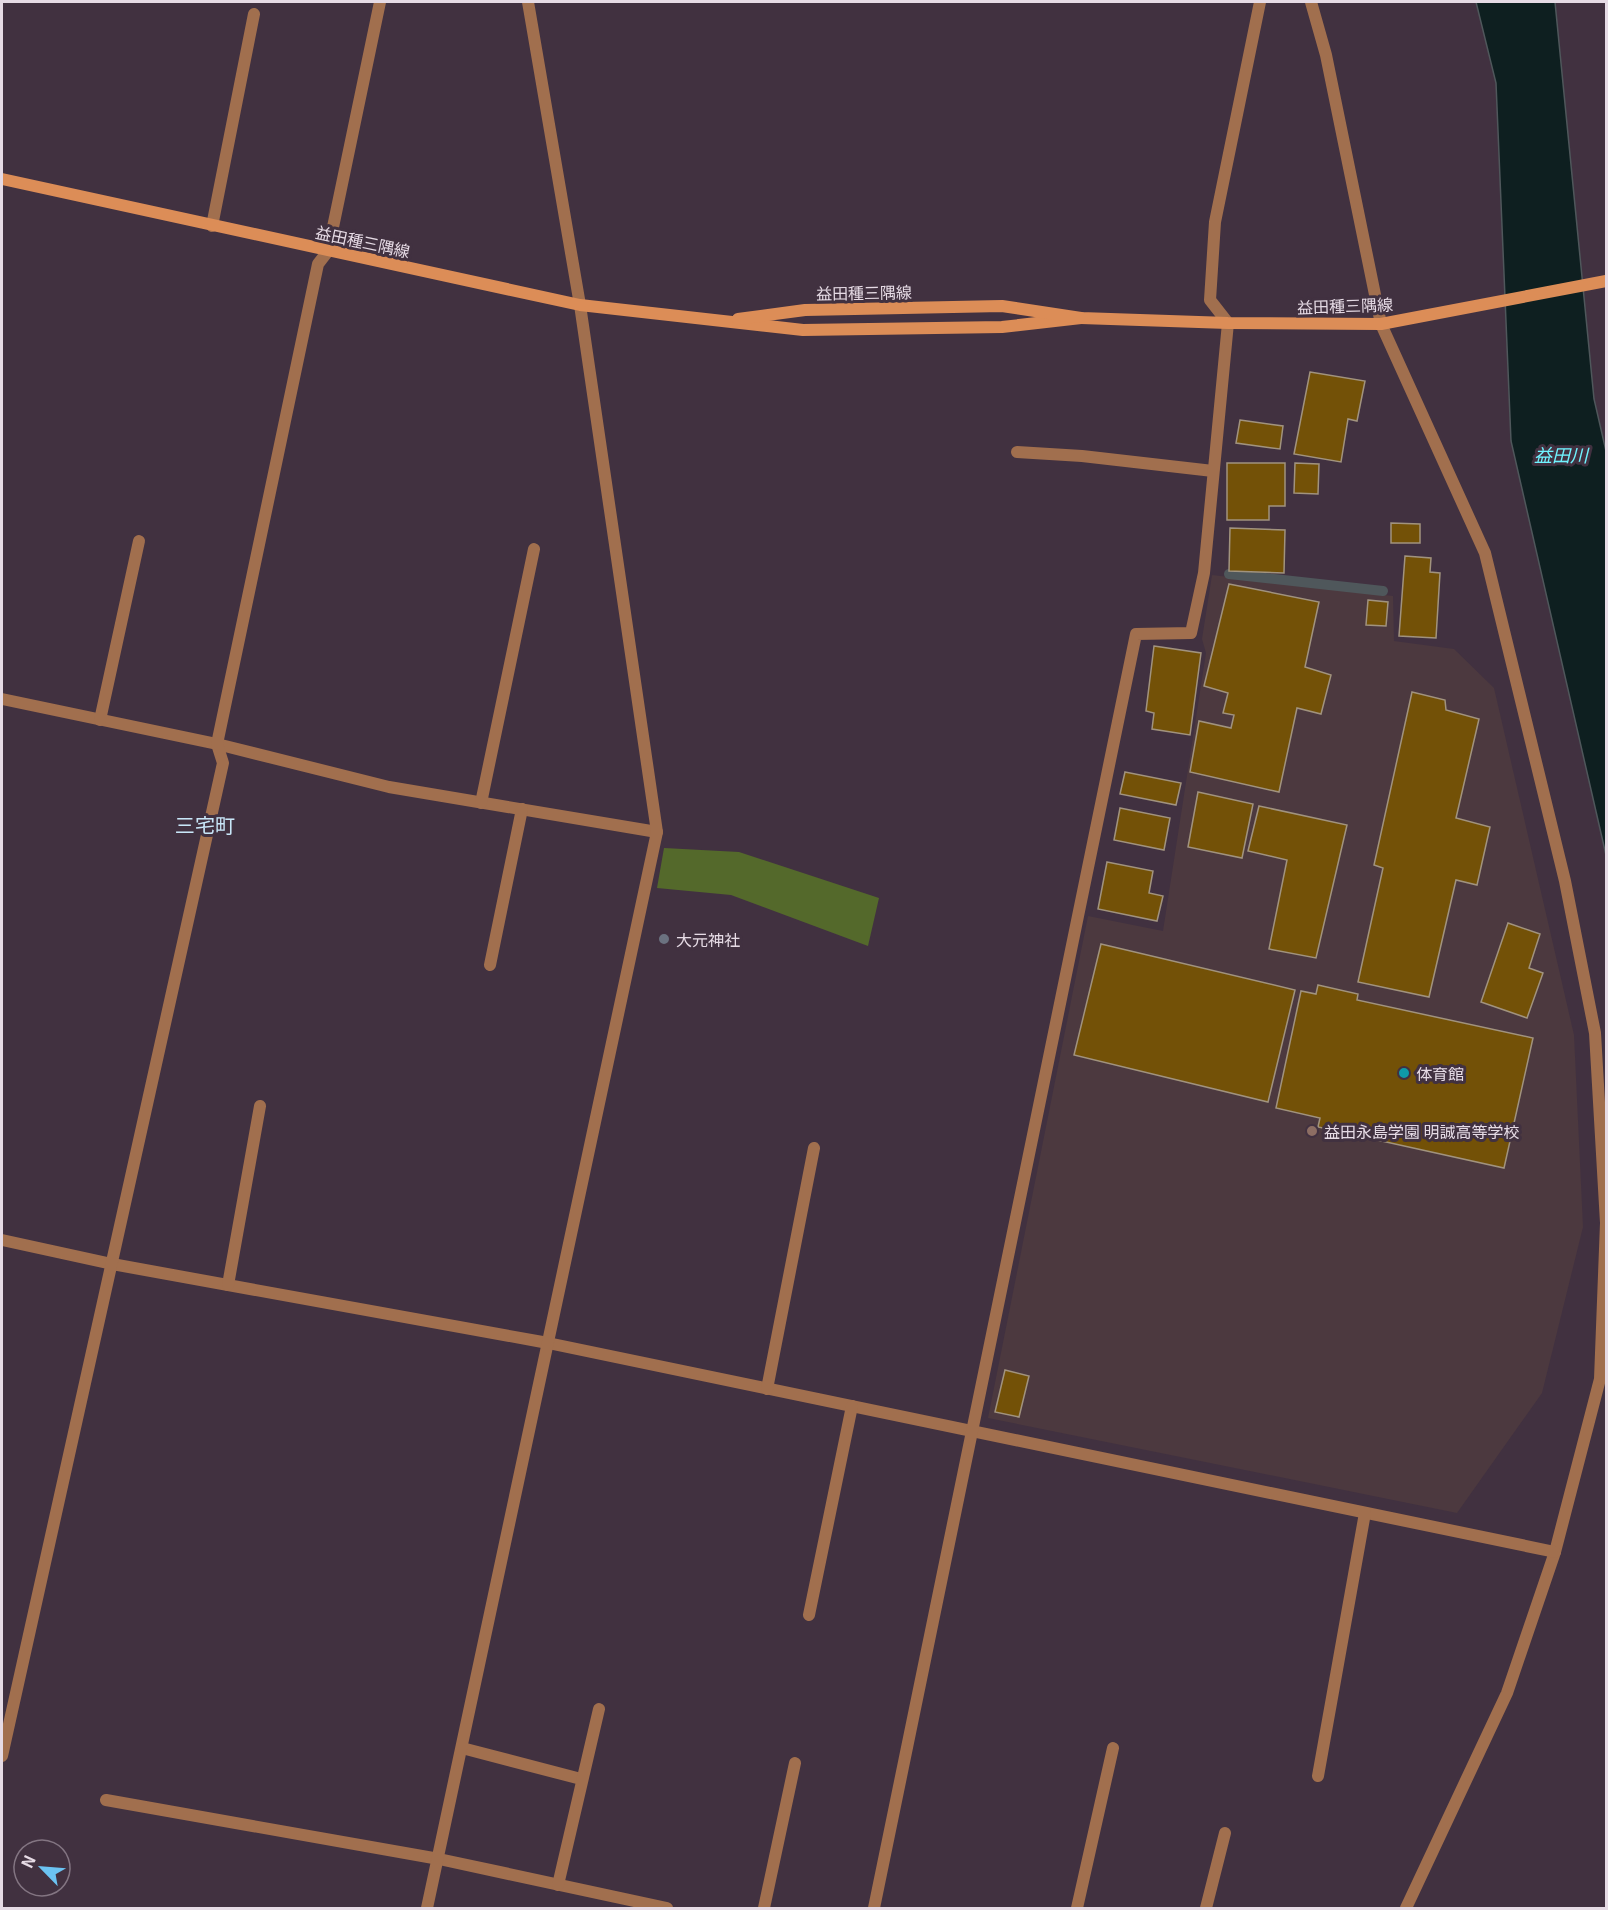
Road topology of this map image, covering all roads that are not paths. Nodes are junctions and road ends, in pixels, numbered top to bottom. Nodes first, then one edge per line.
1 (380, 2) edge
2 (528, 2) edge
3 (1260, 2) edge
4 (1311, 2) edge
5 (254, 14) dead end
6 (2, 179) edge
7 (212, 226) junction
8 (328, 251) junction
9 (1606, 280) edge
10 (580, 305) junction
11 (1081, 318) junction
12 (719, 322) junction
13 (1228, 324) junction
14 (1382, 324) junction
15 (1017, 452) dead end
16 (1213, 471) junction
17 (139, 541) dead end
18 (534, 549) dead end
19 (2, 699) edge
20 (100, 720) junction
21 (217, 744) junction
22 (481, 803) junction
23 (522, 809) junction
24 (657, 831) junction
25 (490, 965) dead end
26 (260, 1106) dead end
27 (814, 1148) dead end
28 (2, 1240) edge
29 (112, 1264) junction
30 (228, 1285) junction
31 (548, 1343) junction
32 (767, 1389) junction
33 (852, 1406) junction
34 (971, 1431) junction
35 (1365, 1513) junction
36 (1555, 1552) junction
37 (809, 1616) dead end
38 (599, 1709) dead end
39 (462, 1748) junction
40 (1113, 1748) dead end
41 (2, 1756) edge
42 (795, 1763) dead end
43 (1318, 1776) dead end
44 (581, 1779) junction
45 (106, 1800) dead end
46 (1225, 1833) dead end
47 (438, 1859) junction
48 (558, 1885) junction
49 (635, 1905) edge
50 (427, 1908) edge
51 (667, 1908) edge
52 (764, 1908) edge
53 (874, 1908) edge
54 (1077, 1908) edge
55 (1206, 1908) edge
56 (1406, 1908) edge

1 - 8 street
2 - 10 street
3 - 13 street
4 - 14 street
5 - 7 street
6 - 7 main road, 益田種三隅線
7 - 8 main road, 益田種三隅線
8 - 10 main road, 益田種三隅線
8 - 21 street
9 - 14 main road, 益田種三隅線
10 - 12 main road, 益田種三隅線
10 - 24 street
11 - 12 main road, 益田種三隅線
11 - 12 main road, 益田種三隅線
11 - 13 main road, 益田種三隅線
13 - 14 main road, 益田種三隅線
13 - 16 street
14 - 36 street
15 - 16 street
16 - 34 street
17 - 20 street
18 - 22 street
19 - 20 street
20 - 21 street
21 - 22 street
21 - 29 street
22 - 23 street
23 - 24 street
23 - 25 street
24 - 31 street
26 - 30 street
27 - 32 street
28 - 29 street
29 - 30 street
29 - 41 street
30 - 31 street
31 - 32 street
31 - 39 street
32 - 33 street
33 - 34 street
33 - 37 street
34 - 35 street
34 - 53 street
35 - 36 street
35 - 43 street
36 - 56 street
38 - 44 street
39 - 44 street
39 - 47 street
40 - 54 street
42 - 52 street
44 - 48 street
45 - 47 street
46 - 55 street
47 - 48 street
47 - 50 street
48 - 49 street
49 - 51 street

